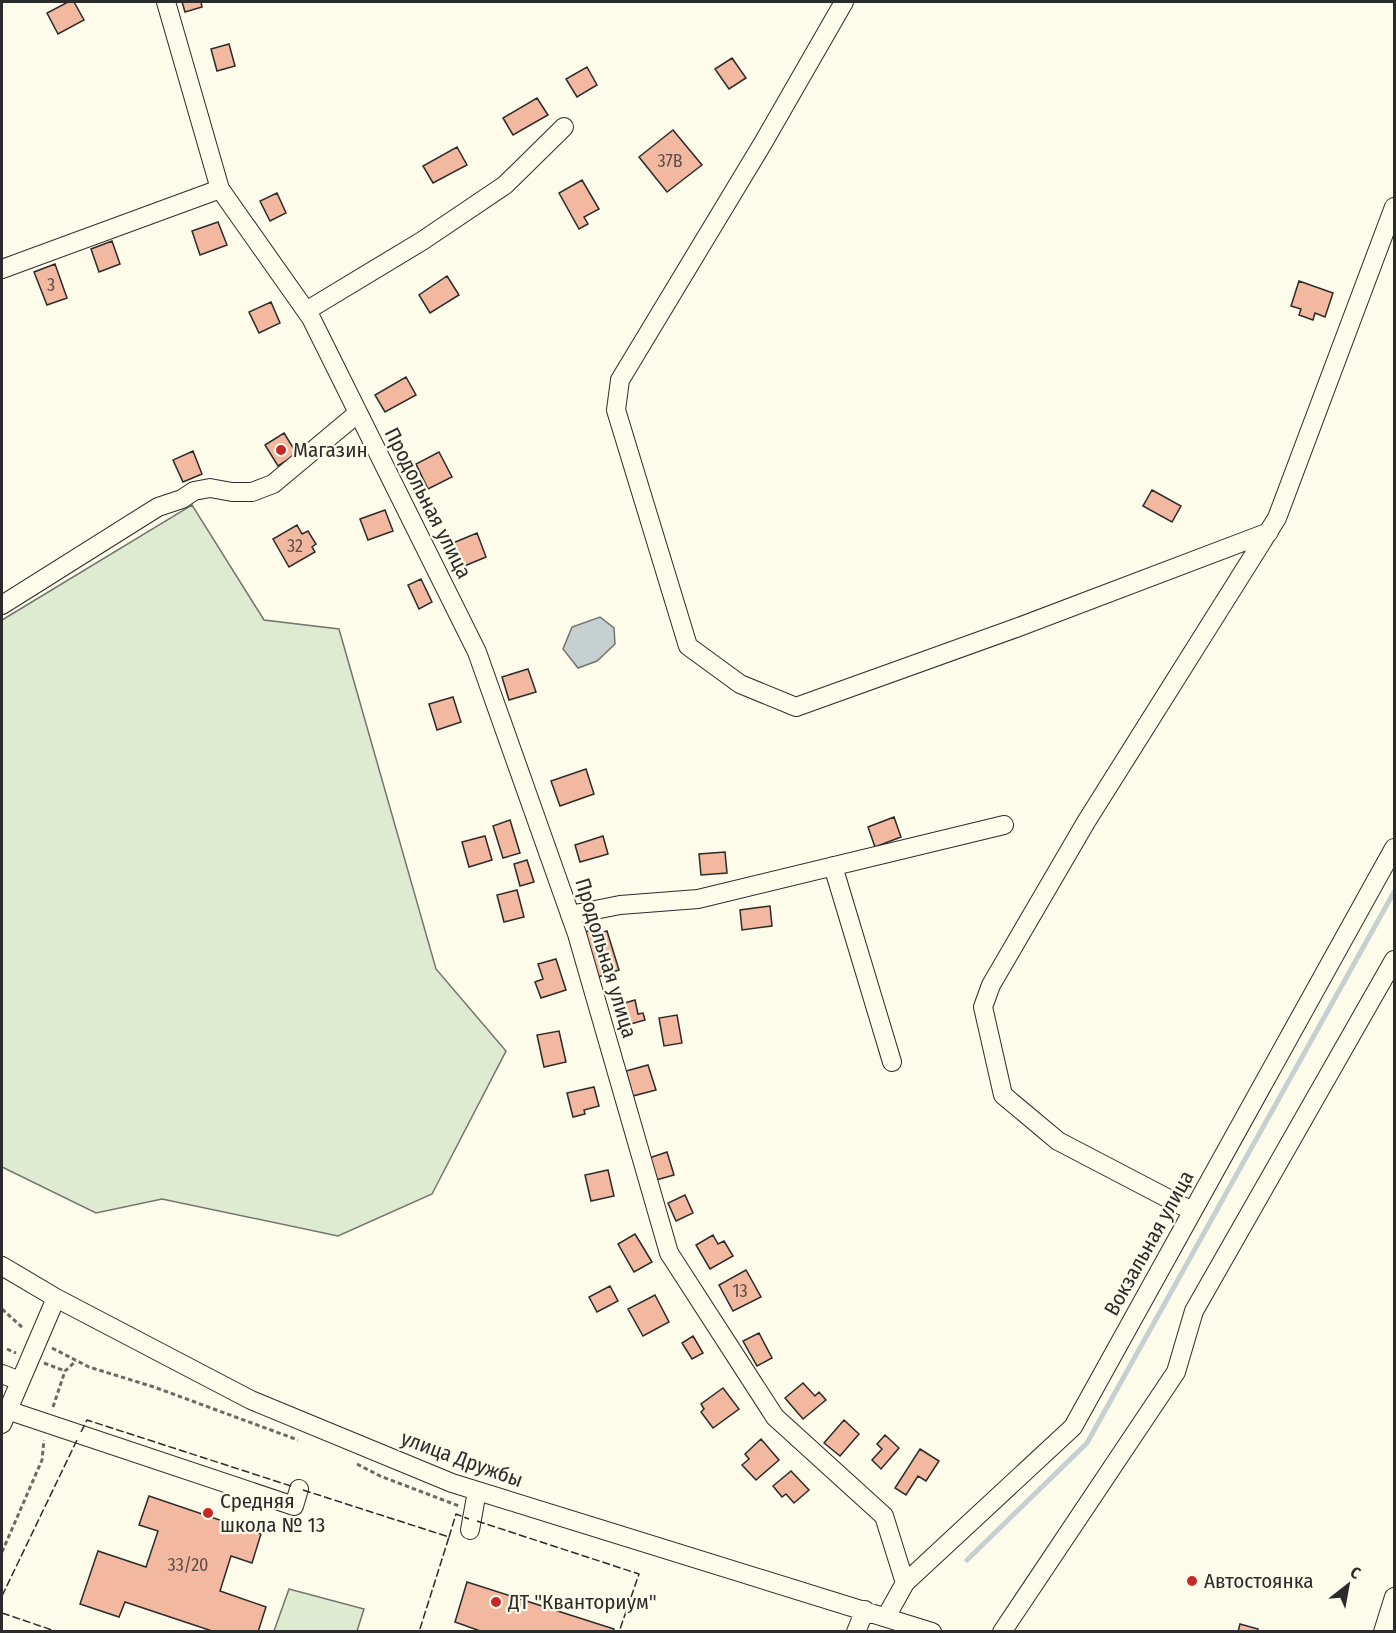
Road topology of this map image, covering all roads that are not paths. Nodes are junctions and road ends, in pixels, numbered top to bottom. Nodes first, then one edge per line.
1 (166, 2) edge
2 (843, 2) edge
3 (564, 127) dead end
4 (220, 189) junction
5 (1395, 207) edge
6 (2, 269) edge
7 (306, 311) junction
8 (358, 413) junction
9 (1269, 532) junction
10 (2, 604) edge
11 (1004, 825) dead end
12 (1395, 848) edge
13 (833, 866) junction
14 (570, 915) junction
15 (1395, 960) edge
16 (892, 1062) dead end
17 (1192, 1211) junction
18 (2, 1266) edge
19 (56, 1298) junction
20 (2, 1374) edge
21 (20, 1381) junction
22 (4, 1417) edge
23 (299, 1489) dead end
24 (477, 1491) junction
25 (472, 1522) road end
26 (904, 1583) junction
27 (1395, 1597) edge
28 (865, 1610) junction
29 (886, 1617) junction
30 (928, 1631) edge
31 (856, 1632) edge
32 (1002, 1632) edge
33 (1383, 1632) edge

1 - 4 street, Продольная улица
2 - 9 street
3 - 7 street
4 - 6 street
4 - 7 street, Продольная улица
5 - 9 street
7 - 8 street, Продольная улица
8 - 10 street
8 - 14 street, Продольная улица
9 - 17 street
11 - 13 street
12 - 17 street, Вокзальная улица
13 - 14 street
13 - 16 street
14 - 26 street, Продольная улица
15 - 32 street
17 - 26 street, Вокзальная улица
18 - 19 street, улица Дружбы
19 - 21 street
19 - 24 street, улица Дружбы
20 - 21 street
21 - 22 street
22 - 23 street
24 - 25 street
24 - 28 street, улица Дружбы
26 - 29 street, Вокзальная улица
27 - 33 street
28 - 29 street, улица Дружбы
28 - 31 street
29 - 30 street, улица Дружбы

